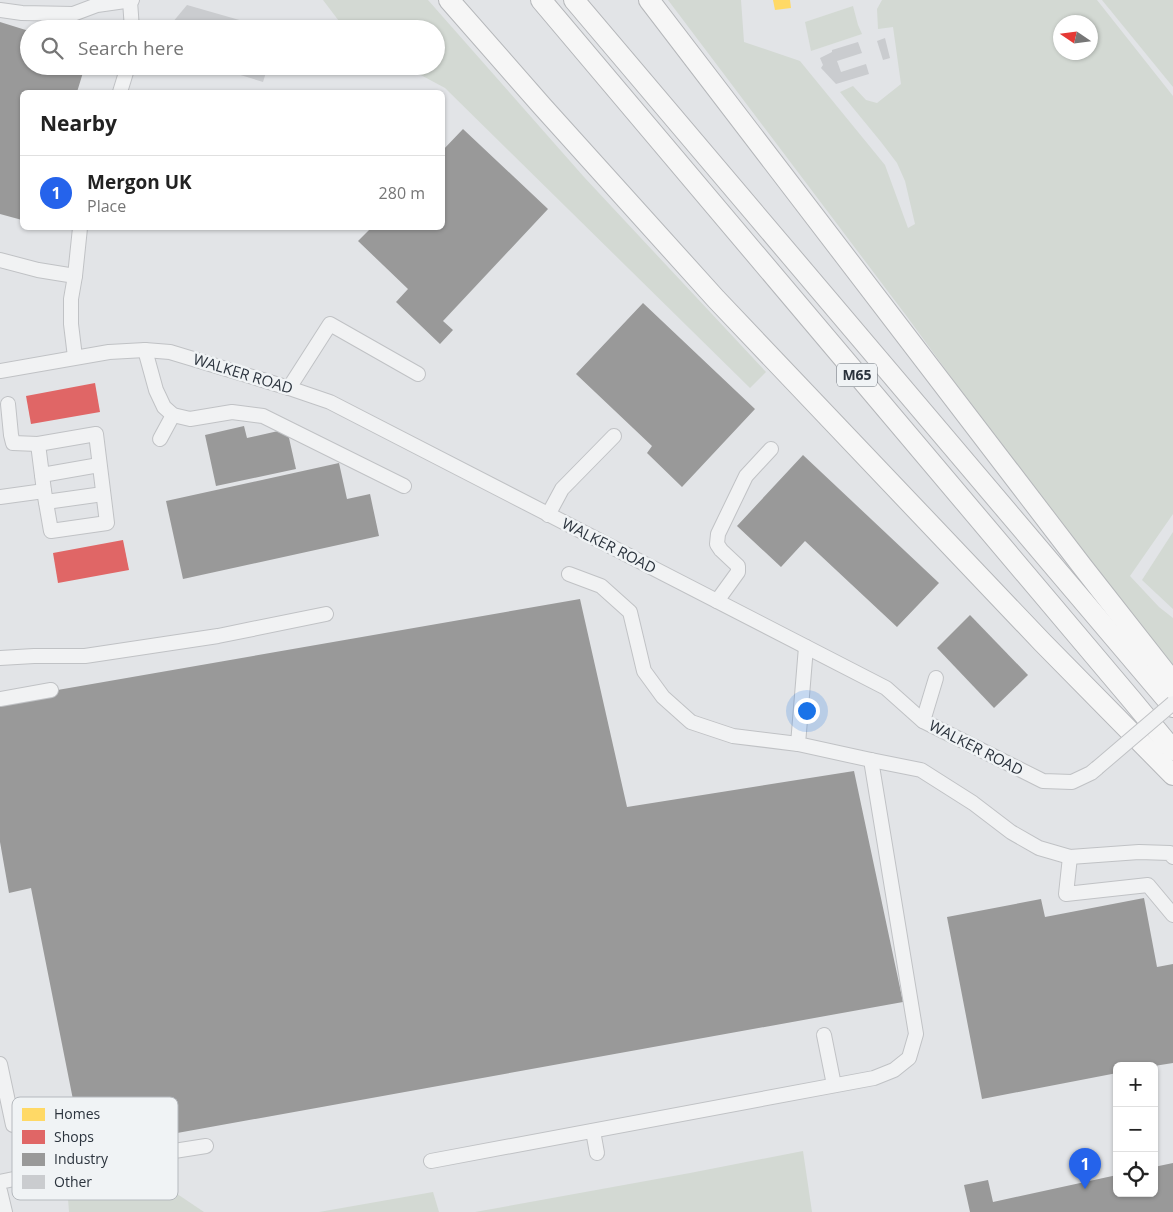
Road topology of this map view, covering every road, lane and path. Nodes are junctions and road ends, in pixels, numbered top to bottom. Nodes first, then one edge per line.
1 (449, 0) edge
2 (541, 0) edge
3 (574, 0) edge
4 (649, 0) edge
5 (131, 1) edge
6 (0, 10) edge
7 (132, 20) edge
8 (125, 75) edge
9 (121, 90) edge
10 (80, 230) edge
11 (0, 260) edge
12 (75, 276) junction
13 (145, 350) junction
14 (75, 357) junction
15 (0, 371) edge
16 (418, 374) dead end
17 (289, 388) junction
18 (8, 404) dead end
19 (173, 415) junction
20 (614, 436) dead end
21 (160, 439) dead end
22 (38, 444) junction
23 (771, 449) dead end
24 (99, 465) junction
25 (42, 475) junction
26 (404, 486) dead end
27 (104, 494) junction
28 (0, 497) edge
29 (45, 497) junction
30 (548, 515) junction
31 (569, 574) dead end
32 (717, 602) junction
33 (326, 614) dead end
34 (806, 647) junction
35 (0, 658) edge
36 (936, 678) dead end
37 (1173, 682) edge
38 (51, 690) dead end
39 (0, 699) edge
40 (1173, 703) edge
41 (1173, 707) edge
42 (923, 721) junction
43 (798, 744) junction
44 (1173, 750) edge
45 (871, 760) junction
46 (1173, 775) edge
47 (1070, 857) junction
48 (1173, 857) edge
49 (1173, 915) edge
50 (824, 1035) dead end
51 (0, 1064) edge
52 (834, 1085) junction
53 (12, 1120) edge
54 (593, 1131) junction
55 (206, 1146) dead end
56 (178, 1150) edge
57 (597, 1153) dead end
58 (431, 1161) dead end
59 (0, 1191) edge
60 (5, 1212) edge

1 - 46 highway
2 - 44 highway, M65
3 - 41 highway, M65
4 - 37 highway
5 - 6 street
5 - 7 street
8 - 9 street
10 - 12 street
11 - 12 street
12 - 14 street
13 - 14 street, WALKER ROAD
13 - 17 street, WALKER ROAD
13 - 19 street
14 - 15 street, WALKER ROAD
16 - 17 street
17 - 30 street, WALKER ROAD
18 - 22 street
19 - 21 street
19 - 26 street
20 - 30 street
22 - 24 street
22 - 25 street
23 - 32 street
24 - 25 street
24 - 27 street
25 - 29 street
27 - 29 street
27 - 29 street
28 - 29 street
30 - 32 street, WALKER ROAD
31 - 43 street
32 - 34 street, WALKER ROAD
33 - 35 street
34 - 42 street, WALKER ROAD
34 - 43 street
36 - 42 street
38 - 39 street
40 - 42 street, WALKER ROAD, bridge
43 - 45 street
45 - 47 street
45 - 52 street
47 - 48 street
47 - 49 street
50 - 52 street
51 - 53 street
52 - 54 street
54 - 57 street
54 - 58 street
55 - 56 street
59 - 60 street

